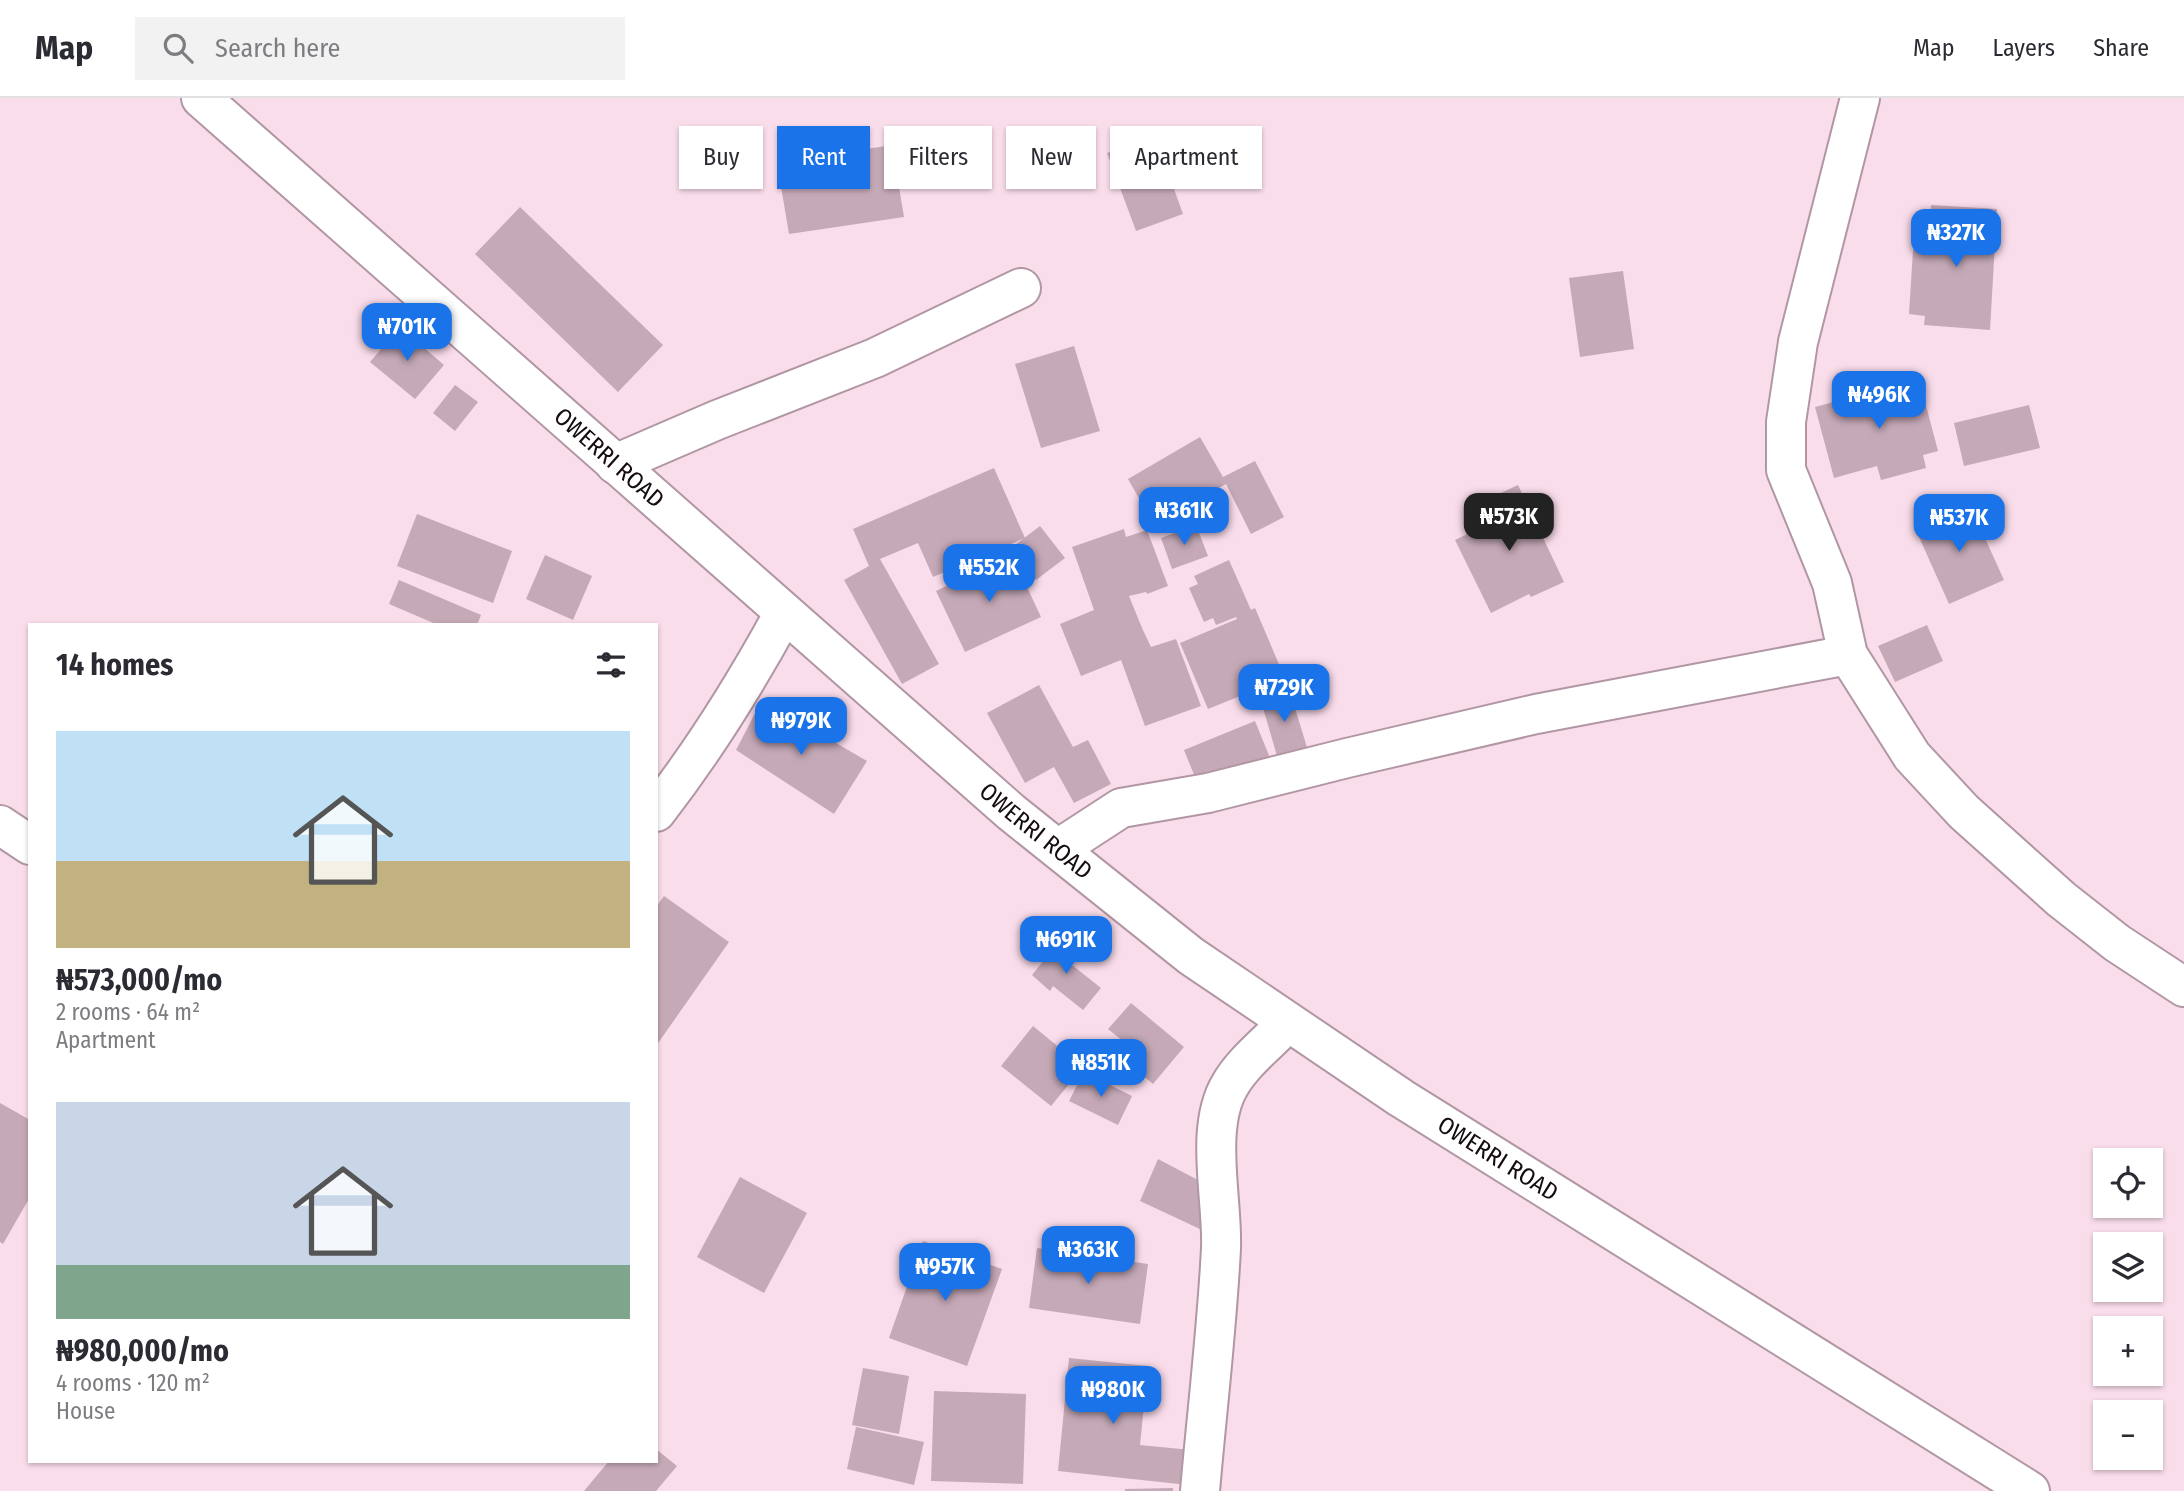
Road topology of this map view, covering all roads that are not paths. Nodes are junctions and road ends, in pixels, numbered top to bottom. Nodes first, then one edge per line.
1 (201, 98) edge
2 (1860, 98) edge
3 (1021, 288) dead end
4 (615, 464) junction
5 (784, 613) junction
6 (1848, 655) junction
7 (658, 809) edge
8 (0, 825) edge
9 (28, 844) edge
10 (1058, 849) junction
11 (2184, 987) edge
12 (1287, 1023) junction
13 (1200, 1491) edge
14 (2030, 1491) edge

1 - 4 street, OWERRI ROAD
2 - 6 street
3 - 4 street
4 - 5 street, OWERRI ROAD
5 - 7 street
5 - 10 street, OWERRI ROAD
6 - 10 street
6 - 11 street
8 - 9 street
10 - 12 street, OWERRI ROAD
12 - 13 street
12 - 14 street, OWERRI ROAD

